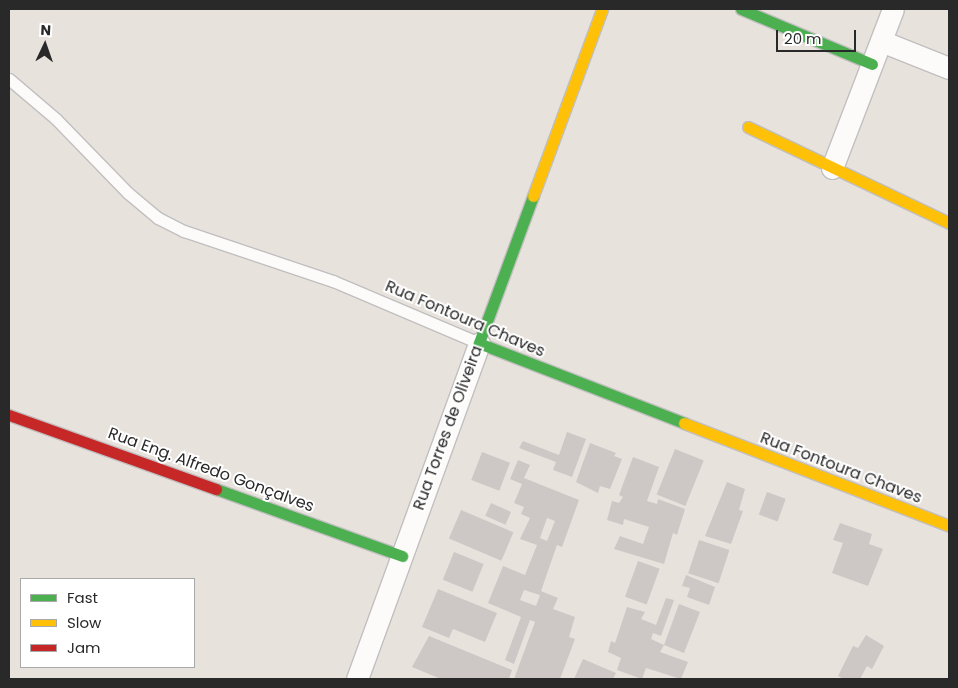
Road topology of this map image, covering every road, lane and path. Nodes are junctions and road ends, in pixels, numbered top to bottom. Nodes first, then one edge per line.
1 (602, 9) edge
2 (741, 9) edge
3 (894, 9) edge
4 (881, 41) junction
5 (872, 64) junction
6 (949, 68) edge
7 (9, 79) edge
8 (748, 127) dead end
9 (832, 168) junction
10 (949, 223) edge
11 (479, 344) junction
12 (9, 415) edge
13 (949, 526) edge
14 (402, 556) junction
15 (357, 679) edge

1 - 11 street, Rua Torres de Oliveira
2 - 5 street
3 - 4 street
4 - 5 street
4 - 6 street
5 - 9 street
7 - 11 lane, Rua Fontoura Chaves
8 - 9 street
9 - 10 street
11 - 13 street, Rua Fontoura Chaves
11 - 14 street, Rua Torres de Oliveira
12 - 14 street, Rua Eng. Alfredo Gonçalves
14 - 15 street, Rua Torres de Oliveira

